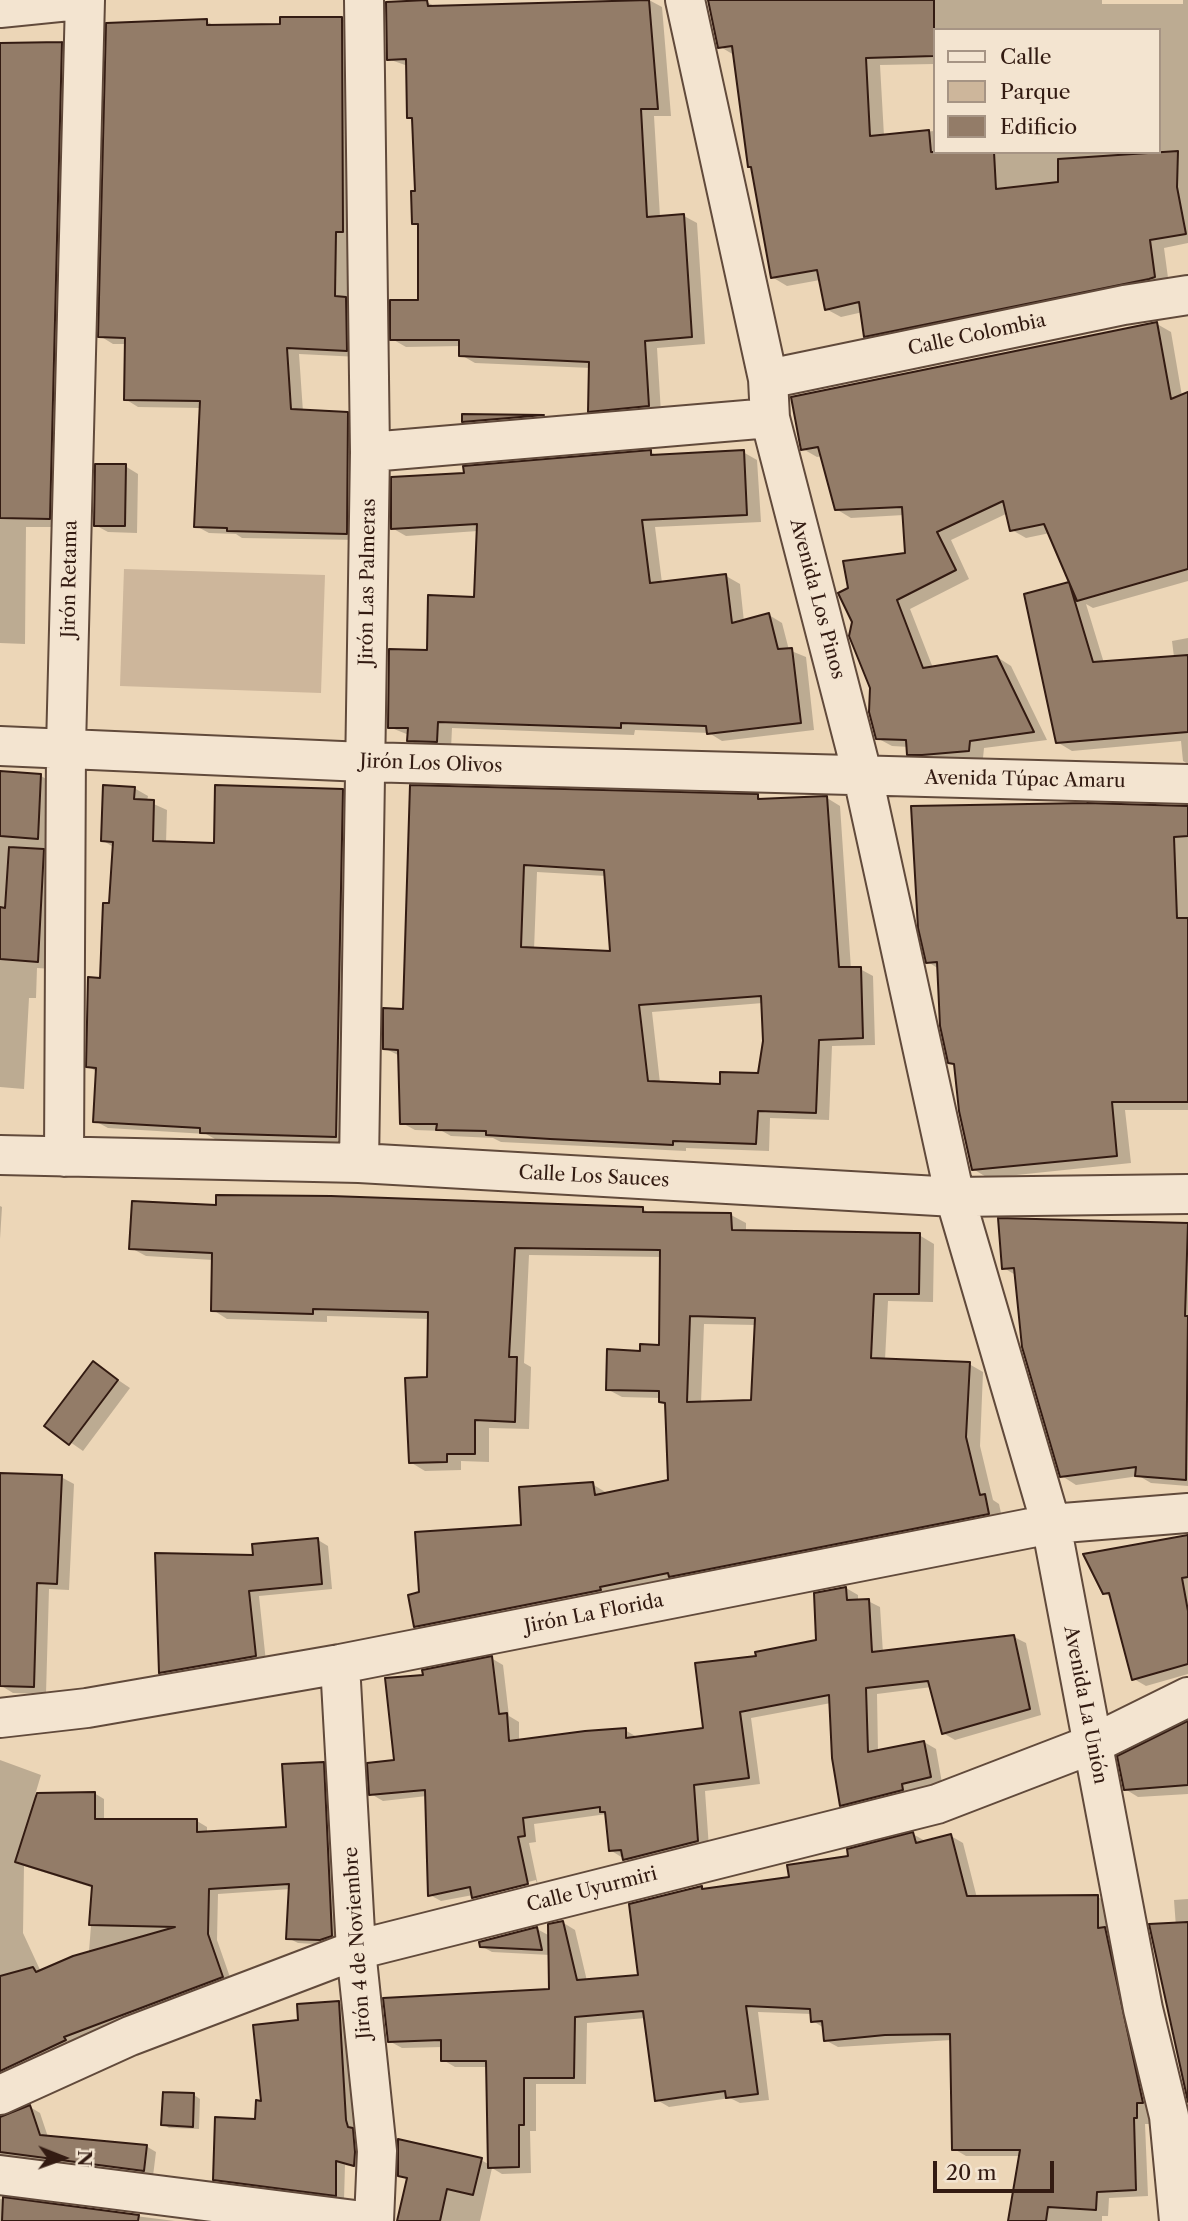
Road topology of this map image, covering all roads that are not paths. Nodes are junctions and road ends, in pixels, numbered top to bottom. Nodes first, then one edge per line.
1 (82, 0) edge
2 (364, 0) edge
3 (685, 0) edge
4 (0, 8) edge
5 (1188, 295) edge
6 (768, 379) junction
7 (770, 418) junction
8 (370, 453) junction
9 (0, 746) edge
10 (66, 747) junction
11 (364, 762) junction
12 (863, 777) junction
13 (1188, 784) edge
14 (0, 1155) edge
15 (64, 1157) junction
16 (359, 1163) junction
17 (1188, 1194) edge
18 (955, 1197) junction
19 (1188, 1513) edge
20 (1051, 1524) junction
21 (340, 1664) junction
22 (1188, 1697) edge
23 (0, 1718) edge
24 (1093, 1744) junction
25 (356, 1950) junction
26 (0, 2095) edge
27 (0, 2175) edge
28 (363, 2221) edge
29 (374, 2221) edge
30 (1179, 2221) edge

1 - 4 street
1 - 10 street, Jirón Retama
2 - 8 street, Jirón Las Palmeras
3 - 6 street, Avenida Los Pinos
5 - 6 street, Calle Colombia
6 - 7 street, Avenida Los Pinos
7 - 8 street
7 - 12 street, Avenida Los Pinos
8 - 11 street, Jirón Las Palmeras
9 - 10 street, Jirón Los Olivos
10 - 11 street, Jirón Los Olivos
10 - 15 street, Jirón Retama
11 - 12 street, Jirón Los Olivos
11 - 16 street, Jirón Las Palmeras
12 - 13 street, Avenida Túpac Amaru
12 - 18 street, Avenida Los Pinos
14 - 15 street, Calle Los Sauces
15 - 16 street, Calle Los Sauces
16 - 18 street, Calle Los Sauces
17 - 18 street, Calle Los Sauces
18 - 20 street, Avenida La Unión
19 - 20 street, Jirón La Florida
20 - 21 street, Jirón La Florida
20 - 24 street, Avenida La Unión
21 - 23 street, Jirón La Florida
21 - 25 street, Jirón 4 de Noviembre
22 - 24 street, Calle Uyurmiri
24 - 25 street, Calle Uyurmiri
24 - 30 street, Avenida La Unión
25 - 26 street, Calle Uyurmiri
25 - 29 street, Jirón 4 de Noviembre
27 - 28 street

